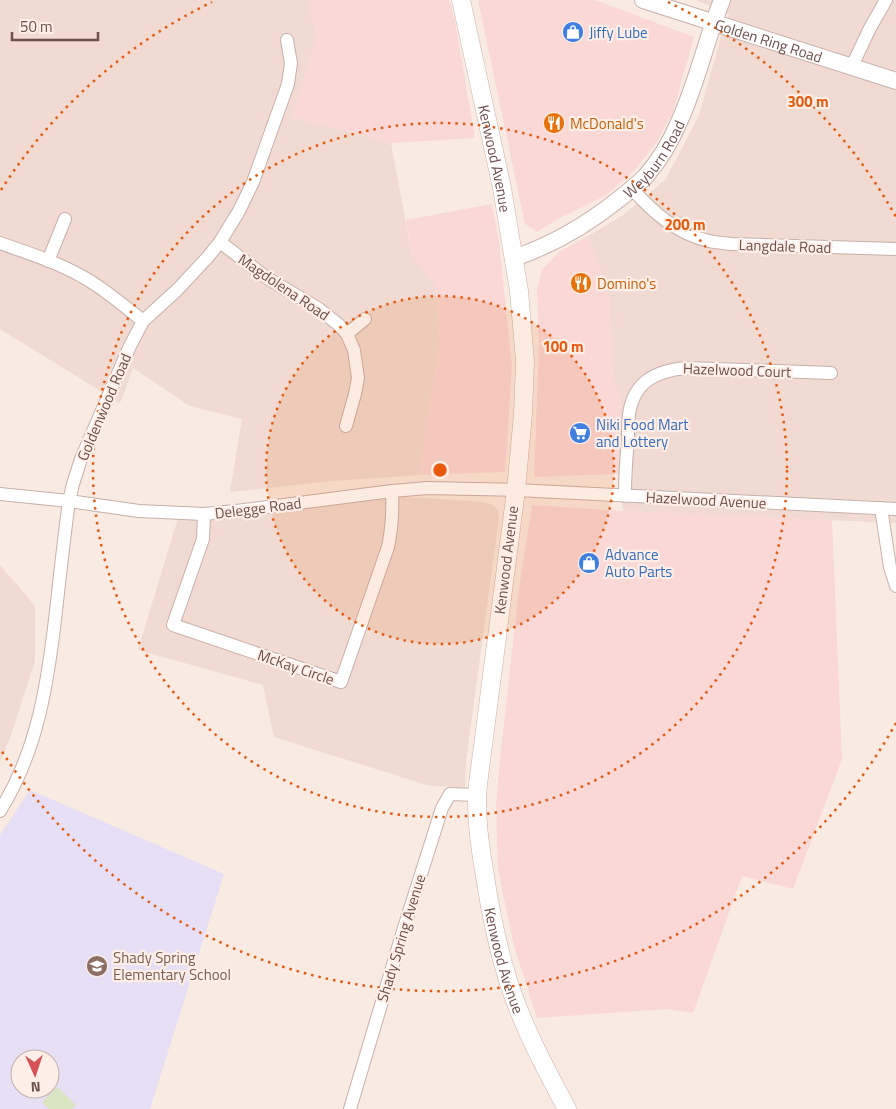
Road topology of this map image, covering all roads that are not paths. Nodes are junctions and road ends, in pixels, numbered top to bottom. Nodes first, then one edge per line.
1 (461, 0) edge
2 (643, 0) edge
3 (722, 0) edge
4 (886, 0) edge
5 (714, 22) junction
6 (287, 40) dead end
7 (852, 66) junction
8 (896, 81) edge
9 (632, 188) junction
10 (65, 220) dead end
11 (0, 242) edge
12 (220, 242) junction
13 (896, 249) edge
14 (514, 258) junction
15 (48, 261) junction
16 (365, 318) dead end
17 (144, 321) junction
18 (347, 334) junction
19 (831, 373) dead end
20 (346, 426) dead end
21 (516, 490) junction
22 (392, 491) junction
23 (0, 494) edge
24 (624, 496) junction
25 (69, 501) junction
26 (881, 508) junction
27 (896, 509) edge
28 (204, 514) junction
29 (896, 586) edge
30 (477, 795) junction
31 (0, 812) edge
32 (350, 1109) edge
33 (567, 1109) edge

1 - 14 main road, Kenwood Avenue
2 - 5 street, Golden Ring Road
3 - 5 street, Weyburn Road
4 - 7 street
5 - 7 street, Golden Ring Road
5 - 9 street, Weyburn Road
6 - 12 street, Goldenwood Road
7 - 8 street, Golden Ring Road
9 - 13 street, Langdale Road
9 - 14 street, Weyburn Road
10 - 15 street
11 - 15 street
12 - 17 street, Goldenwood Road
12 - 18 street, Magdolena Road
14 - 21 main road, Kenwood Avenue
15 - 17 street
16 - 18 street
17 - 25 street, Goldenwood Road
18 - 20 street, Magdolena Road
19 - 24 street, Hazelwood Court
21 - 22 street, Delegge Road
21 - 24 street, Hazelwood Avenue
21 - 30 main road, Kenwood Avenue
22 - 28 street, Delegge Road
22 - 28 street, McKay Circle
23 - 25 street, Delegge Road
24 - 26 street, Hazelwood Avenue
25 - 28 street, Delegge Road
25 - 31 street, Goldenwood Road
26 - 27 street, Hazelwood Avenue
26 - 29 street
30 - 32 street, Shady Spring Avenue
30 - 33 main road, Kenwood Avenue

